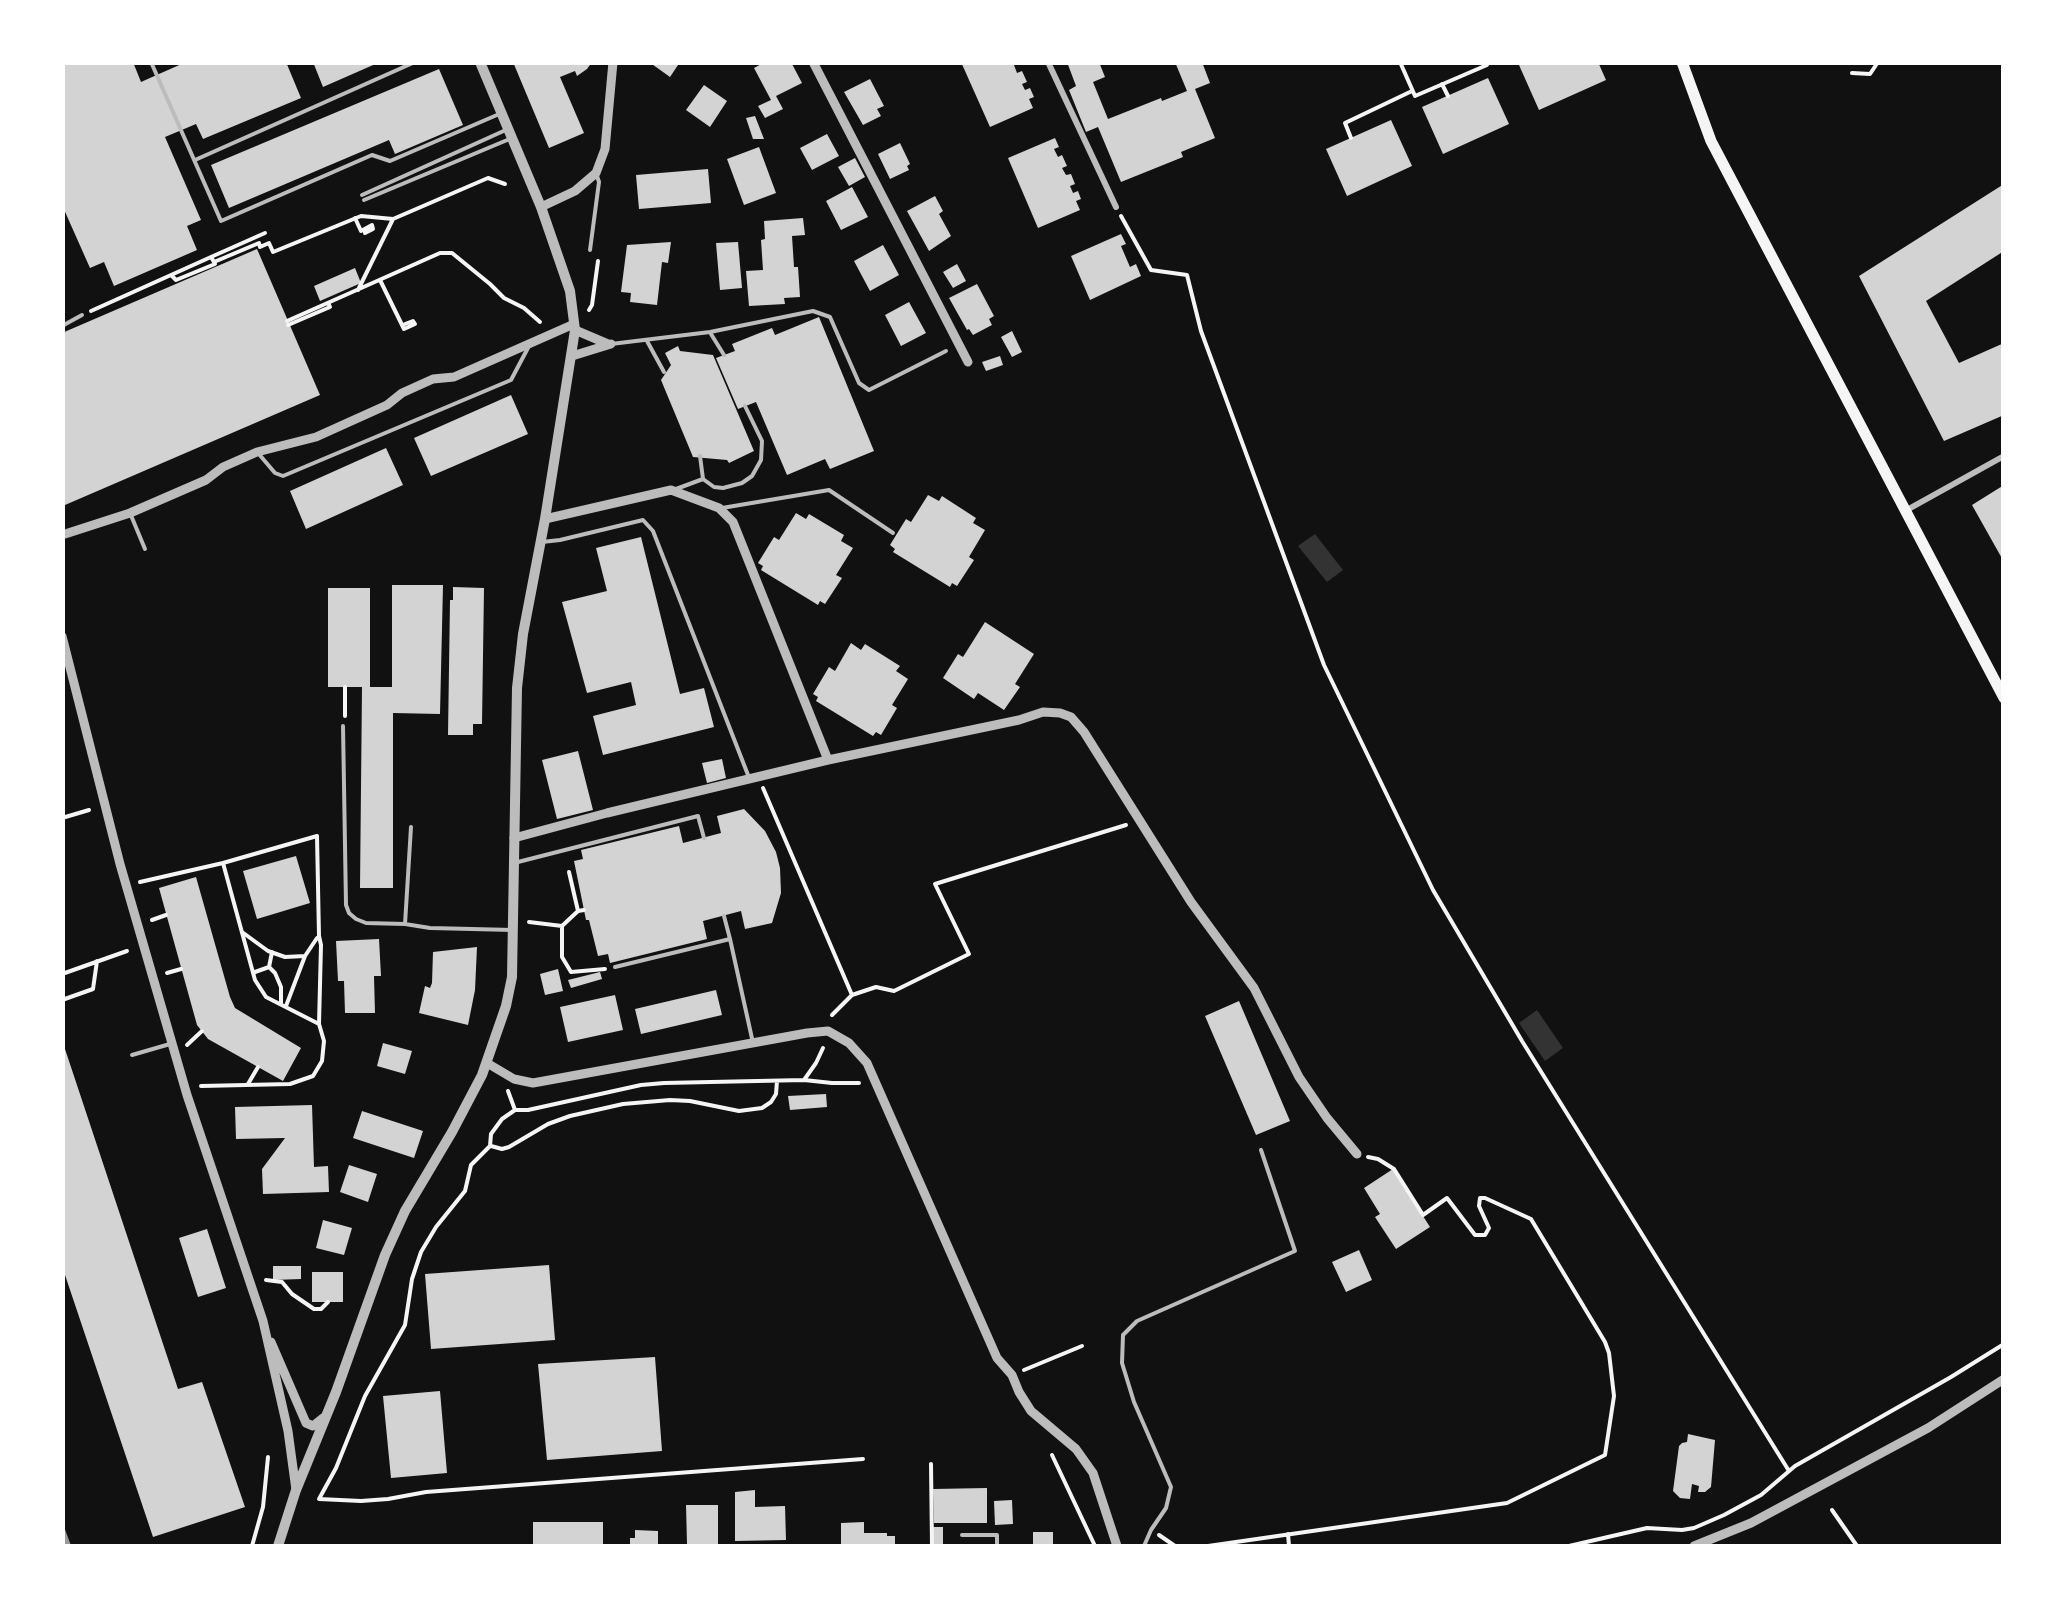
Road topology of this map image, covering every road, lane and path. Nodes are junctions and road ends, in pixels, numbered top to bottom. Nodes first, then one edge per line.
1 (150, 62) edge
2 (415, 62) edge
3 (480, 62) edge
4 (613, 62) edge
5 (813, 62) edge
6 (1048, 62) edge
7 (1400, 62) edge
8 (1682, 62) edge
9 (1878, 62) edge
10 (1489, 63) edge
11 (1852, 73) dead end
12 (1442, 84) junction
13 (1412, 91) junction
14 (1448, 96) dead end
15 (502, 113) junction
16 (510, 133) junction
17 (1351, 138) dead end
18 (194, 160) junction
19 (596, 174) junction
20 (505, 184) dead end
21 (541, 207) junction
22 (1116, 208) joint
23 (354, 218) junction
24 (392, 220) junction
25 (265, 233) dead end
26 (365, 233) dead end
27 (257, 244) junction
28 (590, 250) dead end
29 (260, 252) dead end
30 (213, 259) junction
31 (170, 275) junction
32 (380, 280) junction
33 (358, 290) junction
34 (126, 295) junction
35 (129, 302) dead end
36 (82, 315) joint
37 (540, 322) dead end
38 (288, 323) dead end
39 (405, 324) dead end
40 (62, 326) edge
41 (574, 327) junction
42 (710, 332) junction
43 (646, 338) junction
44 (611, 344) junction
45 (528, 346) junction
46 (946, 350) dead end
47 (724, 355) dead end
48 (572, 356) junction
49 (968, 362) dead end
50 (664, 372) dead end
51 (745, 406) dead end
52 (258, 452) junction
53 (700, 456) dead end
54 (2004, 456) edge
55 (704, 479) junction
56 (672, 490) junction
57 (719, 508) junction
58 (1904, 512) junction
59 (130, 513) junction
60 (545, 519) junction
61 (893, 533) dead end
62 (62, 536) edge
63 (540, 542) junction
64 (146, 549) dead end
65 (62, 636) edge
66 (346, 687) dead end
67 (2004, 698) edge
68 (345, 710) dead end
69 (344, 726) dead end
70 (828, 760) junction
71 (754, 778) junction
72 (89, 810) dead end
73 (62, 818) edge
74 (1140, 821) junction
75 (411, 828) dead end
76 (514, 838) junction
77 (704, 838) dead end
78 (223, 862) junction
79 (514, 863) junction
80 (569, 872) dead end
81 (126, 885) junction
82 (166, 916) dead end
83 (724, 916) dead end
84 (152, 920) dead end
85 (529, 922) dead end
86 (404, 924) junction
87 (562, 926) junction
88 (513, 930) junction
89 (241, 932) junction
90 (319, 936) junction
91 (730, 939) junction
92 (127, 951) dead end
93 (272, 952) junction
94 (304, 956) junction
95 (98, 961) junction
96 (269, 967) junction
97 (615, 967) joint
98 (182, 969) dead end
99 (166, 973) dead end
100 (253, 973) junction
101 (62, 974) edge
102 (852, 995) junction
103 (62, 1001) edge
104 (283, 1004) junction
105 (832, 1015) dead end
106 (319, 1024) junction
107 (202, 1031) dead end
108 (753, 1043) junction
109 (172, 1044) junction
110 (185, 1046) dead end
111 (823, 1048) dead end
112 (132, 1055) dead end
113 (487, 1062) junction
114 (258, 1067) dead end
115 (804, 1080) junction
116 (777, 1081) junction
117 (863, 1082) dead end
118 (248, 1084) junction
119 (196, 1086) dead end
120 (509, 1089) dead end
121 (515, 1110) junction
122 (490, 1146) junction
123 (1261, 1150) dead end
124 (1357, 1154) joint
125 (258, 1279) dead end
126 (328, 1302) dead end
127 (263, 1321) junction
128 (2004, 1344) edge
129 (1082, 1346) dead end
130 (1024, 1370) dead end
131 (2004, 1378) edge
132 (352, 1394) dead end
133 (365, 1396) junction
134 (327, 1414) junction
135 (1052, 1455) dead end
136 (268, 1457) dead end
137 (863, 1459) dead end
138 (931, 1464) dead end
139 (1789, 1471) junction
140 (296, 1490) junction
141 (1832, 1510) dead end
142 (1151, 1530) junction
143 (1288, 1534) junction
144 (962, 1535) dead end
145 (252, 1546) edge
146 (278, 1546) edge
147 (932, 1546) edge
148 (997, 1546) edge
149 (1095, 1546) edge
150 (1117, 1546) edge
151 (1144, 1546) edge
152 (1176, 1546) edge
153 (1208, 1546) edge
154 (1290, 1546) edge
155 (1570, 1546) edge
156 (1694, 1546) edge
157 (1856, 1546) edge

1 - 18 lane
2 - 18 lane
3 - 15 street
4 - 19 street
5 - 49 street
6 - 22 street
7 - 13 path
8 - 58 main road
9 - 11 path
10 - 12 path
12 - 13 path
12 - 14 path
13 - 17 path
15 - 16 street
15 - 18 lane
16 - 16 lane
16 - 21 street
19 - 21 street
19 - 28 lane
20 - 24 path
21 - 41 street
22 - 139 path
23 - 24 path
23 - 26 path
23 - 27 path
24 - 33 path
25 - 30 path
27 - 29 path
27 - 30 path
30 - 31 path
30 - 31 path
31 - 34 path
32 - 33 path
32 - 37 path
32 - 39 path
33 - 38 path
34 - 35 path
34 - 36 path
36 - 40 lane
41 - 44 street
41 - 45 street
41 - 48 street
42 - 43 lane
42 - 46 lane
42 - 47 lane
43 - 44 lane
43 - 50 lane
44 - 48 street
45 - 52 street
45 - 52 lane
48 - 60 street
51 - 55 lane
52 - 59 street
53 - 55 lane
54 - 58 street
55 - 56 lane
56 - 57 street
56 - 60 street
57 - 61 lane
57 - 70 street
58 - 67 main road
59 - 62 street
59 - 64 lane
60 - 63 street
63 - 71 lane
63 - 76 street
65 - 81 street
66 - 68 path
69 - 86 lane
70 - 71 street
70 - 74 street
71 - 76 street
71 - 102 path
72 - 73 path
74 - 102 path
74 - 124 street
75 - 86 lane
76 - 79 street
77 - 79 lane
78 - 81 path
78 - 89 path
78 - 90 path
79 - 88 street
80 - 87 path
81 - 109 street
82 - 84 path
83 - 91 lane
85 - 87 path
86 - 88 lane
87 - 97 path
88 - 113 street
89 - 93 path
89 - 100 path
90 - 94 path
90 - 106 path
91 - 97 lane
91 - 108 lane
92 - 95 path
93 - 94 path
93 - 96 path
94 - 104 path
95 - 101 path
95 - 103 path
96 - 100 path
96 - 104 path
98 - 99 path
100 - 104 path
102 - 105 path
104 - 106 path
106 - 118 path
107 - 110 path
108 - 113 street
108 - 150 street
109 - 112 lane
109 - 127 street
111 - 115 path
113 - 134 street
114 - 118 path
115 - 116 path
115 - 117 path
116 - 121 path
116 - 122 path
118 - 119 path
120 - 121 path
121 - 122 path
122 - 133 path
123 - 142 lane
124 - 143 path
125 - 126 path
127 - 134 street
127 - 140 street
128 - 139 path
129 - 130 path
131 - 156 street
132 - 133 path
133 - 137 path
134 - 140 street
135 - 149 path
136 - 145 path
138 - 147 path
139 - 155 path
140 - 146 street
141 - 157 path
142 - 151 lane
142 - 152 path
143 - 153 path
143 - 154 path
144 - 148 lane

